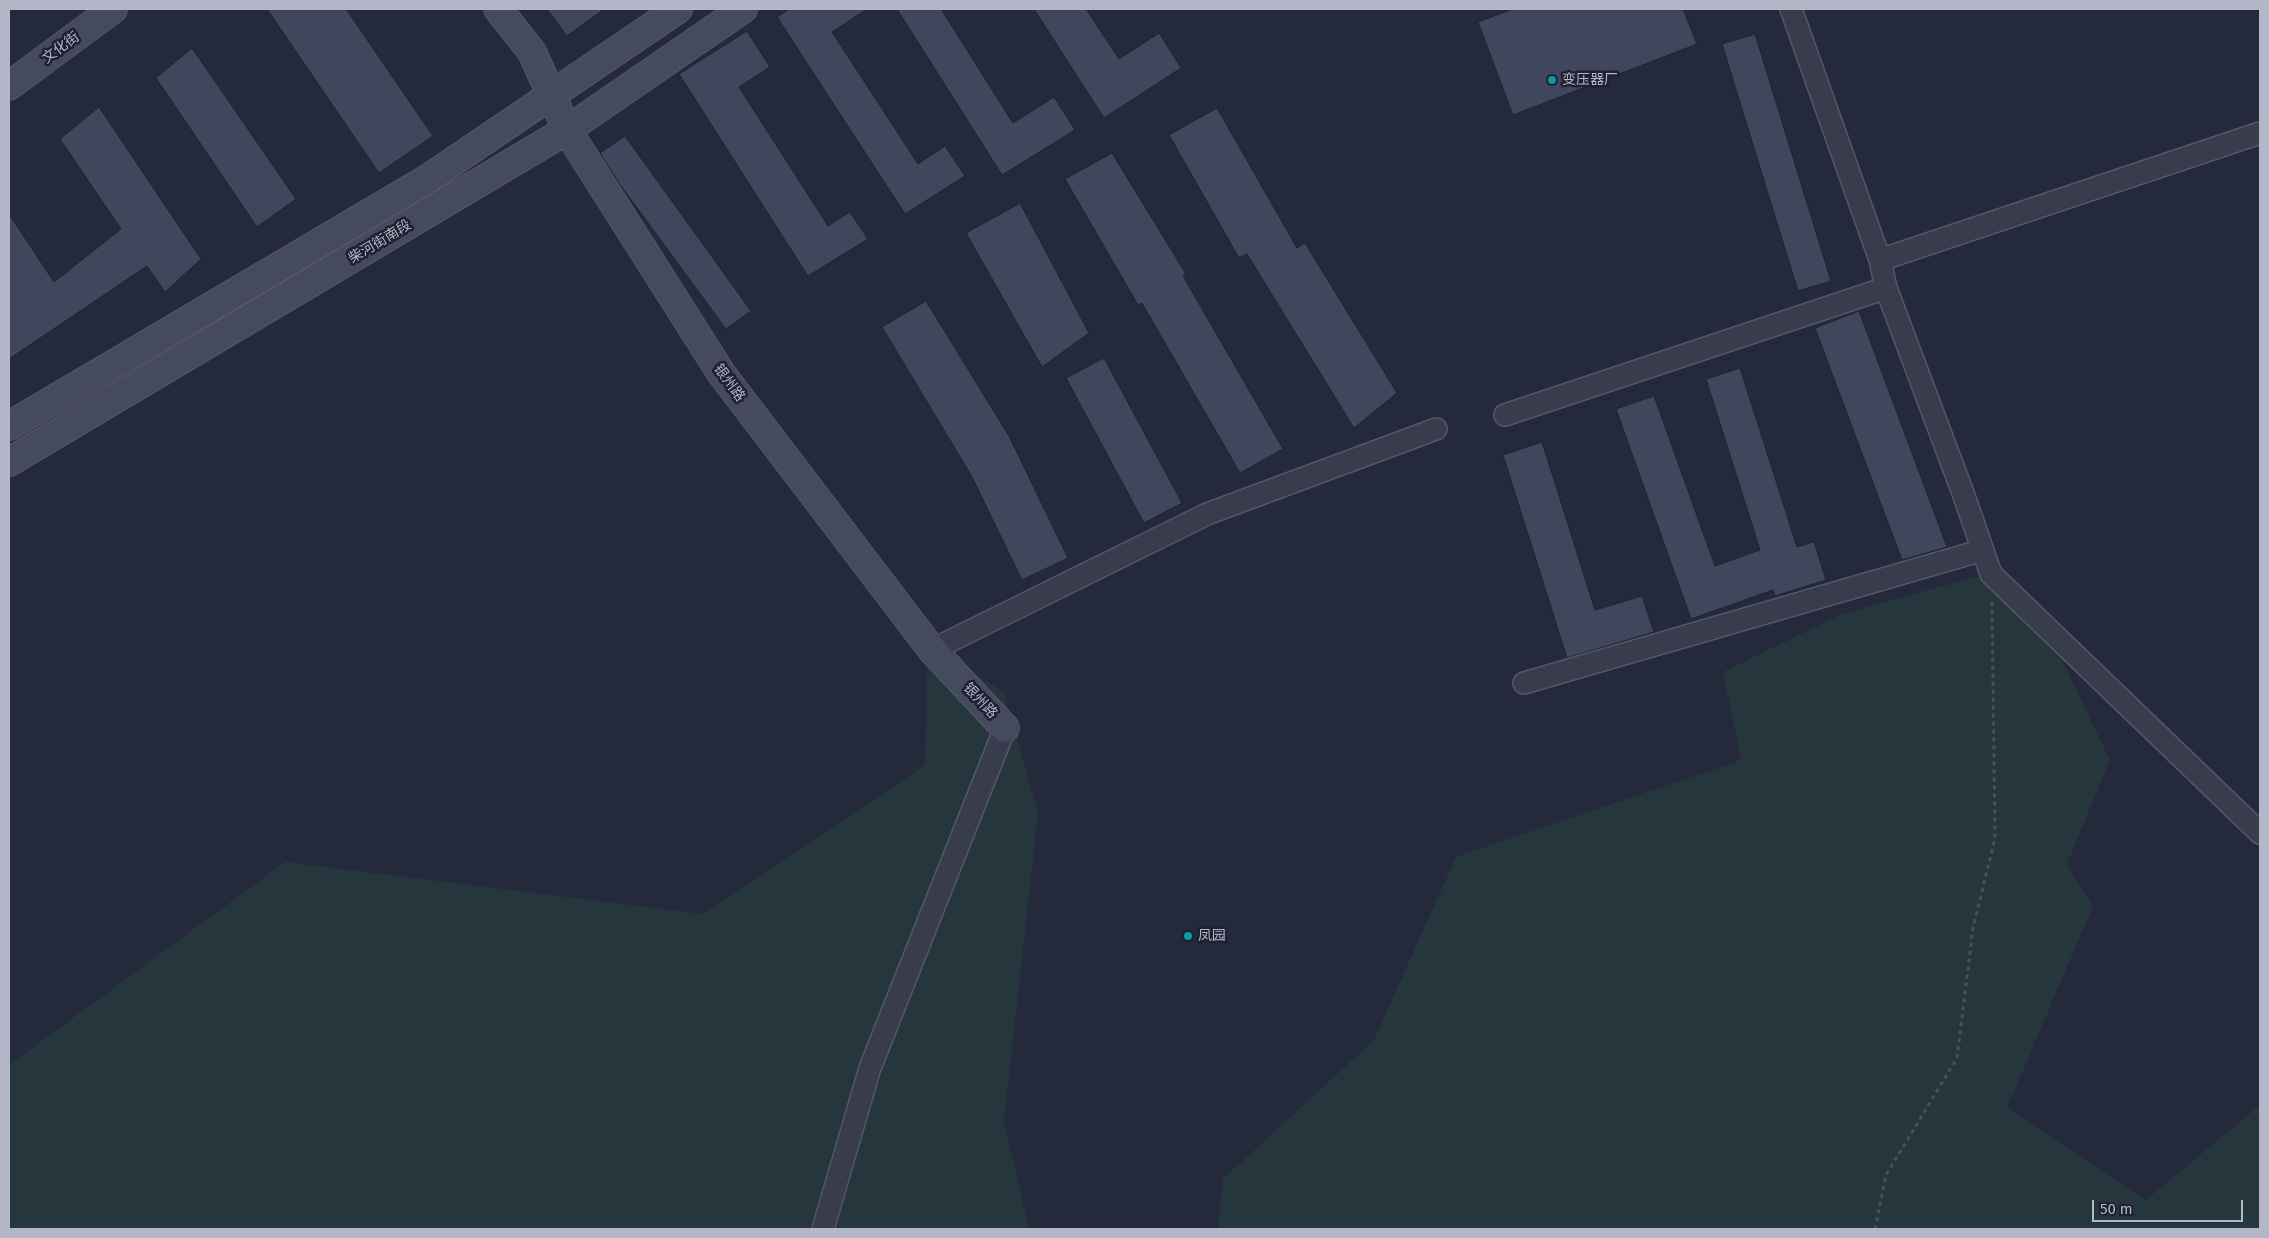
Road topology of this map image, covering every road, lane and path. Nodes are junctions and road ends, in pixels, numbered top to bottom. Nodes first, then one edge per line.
1 (113, 9) edge
2 (498, 9) edge
3 (678, 9) edge
4 (743, 9) edge
5 (1791, 9) edge
6 (9, 86) edge
7 (551, 95) junction
8 (567, 130) junction
9 (2260, 133) edge
10 (1880, 260) junction
11 (1886, 288) junction
12 (1505, 415) dead end
13 (9, 426) edge
14 (1436, 429) dead end
15 (9, 462) edge
16 (1983, 550) junction
17 (1991, 574) junction
18 (932, 650) junction
19 (1524, 683) dead end
20 (1005, 728) joint
21 (2260, 833) edge
22 (824, 1229) edge
23 (1875, 1229) edge

1 - 6 main road, 文化街
2 - 7 main road, 银州路
3 - 7 main road
4 - 8 main road, 柴河街南段
5 - 10 street
7 - 8 main road, 银州路
7 - 13 main road
8 - 15 main road, 柴河街南段
8 - 18 main road, 银州路
9 - 10 street
10 - 11 street
11 - 12 street
11 - 16 street
14 - 18 street
16 - 17 street
16 - 19 street
17 - 21 street
17 - 23 path
18 - 20 main road, 银州路
20 - 22 street

